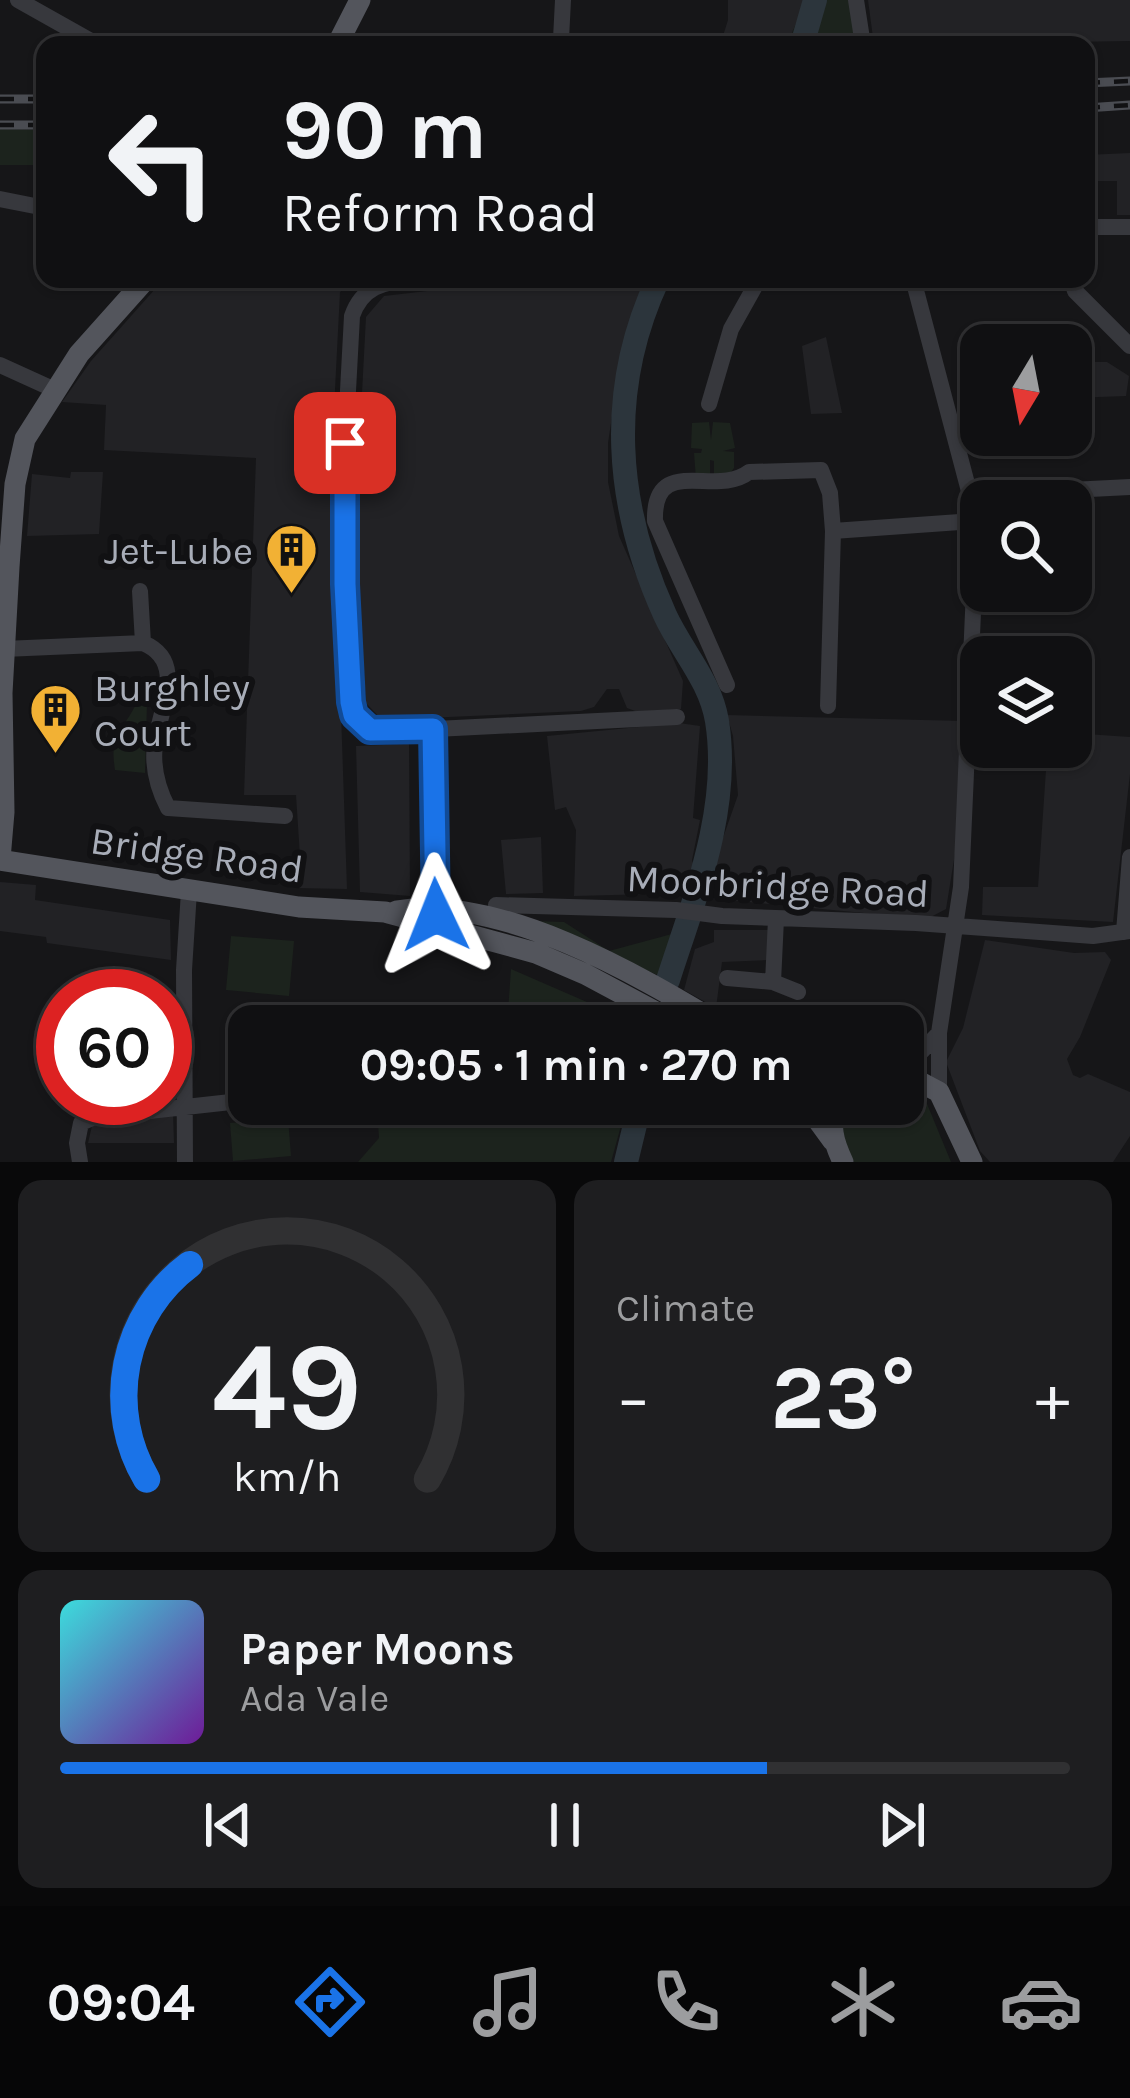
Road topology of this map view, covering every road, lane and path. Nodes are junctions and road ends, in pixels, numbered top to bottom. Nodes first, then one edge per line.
1 (18, 0) edge
2 (360, 0) edge
3 (563, 0) edge
4 (857, 1) edge
5 (82, 36) edge
6 (342, 36) edge
7 (561, 36) edge
8 (862, 36) edge
9 (0, 199) edge
10 (36, 206) edge
11 (1095, 227) edge
12 (1130, 227) edge
13 (138, 288) edge
14 (373, 288) edge
15 (754, 288) edge
16 (915, 288) edge
17 (1074, 288) edge
18 (1130, 346) edge
19 (0, 365) edge
20 (55, 390) junction
21 (715, 394) dead end
22 (966, 480) edge
23 (7, 483) edge
24 (1130, 487) edge
25 (1092, 489) edge
26 (960, 522) edge
27 (833, 531) junction
28 (140, 591) dead end
29 (971, 612) edge
30 (143, 643) junction
31 (4, 649) junction
32 (727, 685) dead end
33 (828, 706) dead end
34 (677, 717) dead end
35 (433, 729) junction
36 (285, 816) dead end
37 (1130, 857) edge
38 (0, 859) edge
39 (189, 891) junction
40 (496, 905) dead end
41 (434, 909) junction
42 (385, 912) junction
43 (776, 919) junction
44 (956, 927) junction
45 (1127, 932) edge
46 (520, 948) junction
47 (184, 969) edge
48 (727, 977) dead end
49 (773, 982) junction
50 (798, 992) dead end
51 (648, 994) junction
52 (663, 1005) edge
53 (939, 1033) junction
54 (924, 1049) edge
55 (924, 1084) edge
56 (939, 1092) junction
57 (228, 1102) edge
58 (192, 1105) edge
59 (81, 1125) edge
60 (185, 1125) edge
61 (820, 1125) edge
62 (838, 1152) edge
63 (80, 1162) edge
64 (185, 1162) edge
65 (972, 1162) edge

1 - 5 street
2 - 6 main road
3 - 7 street
4 - 8 street
9 - 10 street
11 - 12 street
13 - 20 main road
14 - 35 street
15 - 21 street
16 - 22 street
17 - 18 street
19 - 20 street
20 - 23 main road
23 - 31 main road
24 - 25 street
26 - 27 street
27 - 32 street
27 - 33 street
28 - 30 street
29 - 44 street
30 - 31 street
30 - 36 street
31 - 38 main road
34 - 35 street
35 - 41 street
37 - 45 street
38 - 39 main road, Bridge Road
39 - 42 main road, Bridge Road
39 - 47 street
40 - 43 street, Moorbridge Road
41 - 42 main road, Bridge Road
41 - 46 main road, Bridge Road
41 - 51 main road, Bridge Road
42 - 46 main road, Bridge Road
43 - 44 street, Moorbridge Road
43 - 49 street
44 - 45 street, Moorbridge Road
44 - 53 street
46 - 51 main road, Bridge Road
48 - 49 street
49 - 50 street
51 - 52 main road
53 - 54 street
53 - 56 street
55 - 56 main road
56 - 65 main road
57 - 58 street
59 - 63 street
60 - 64 street
61 - 62 main road

